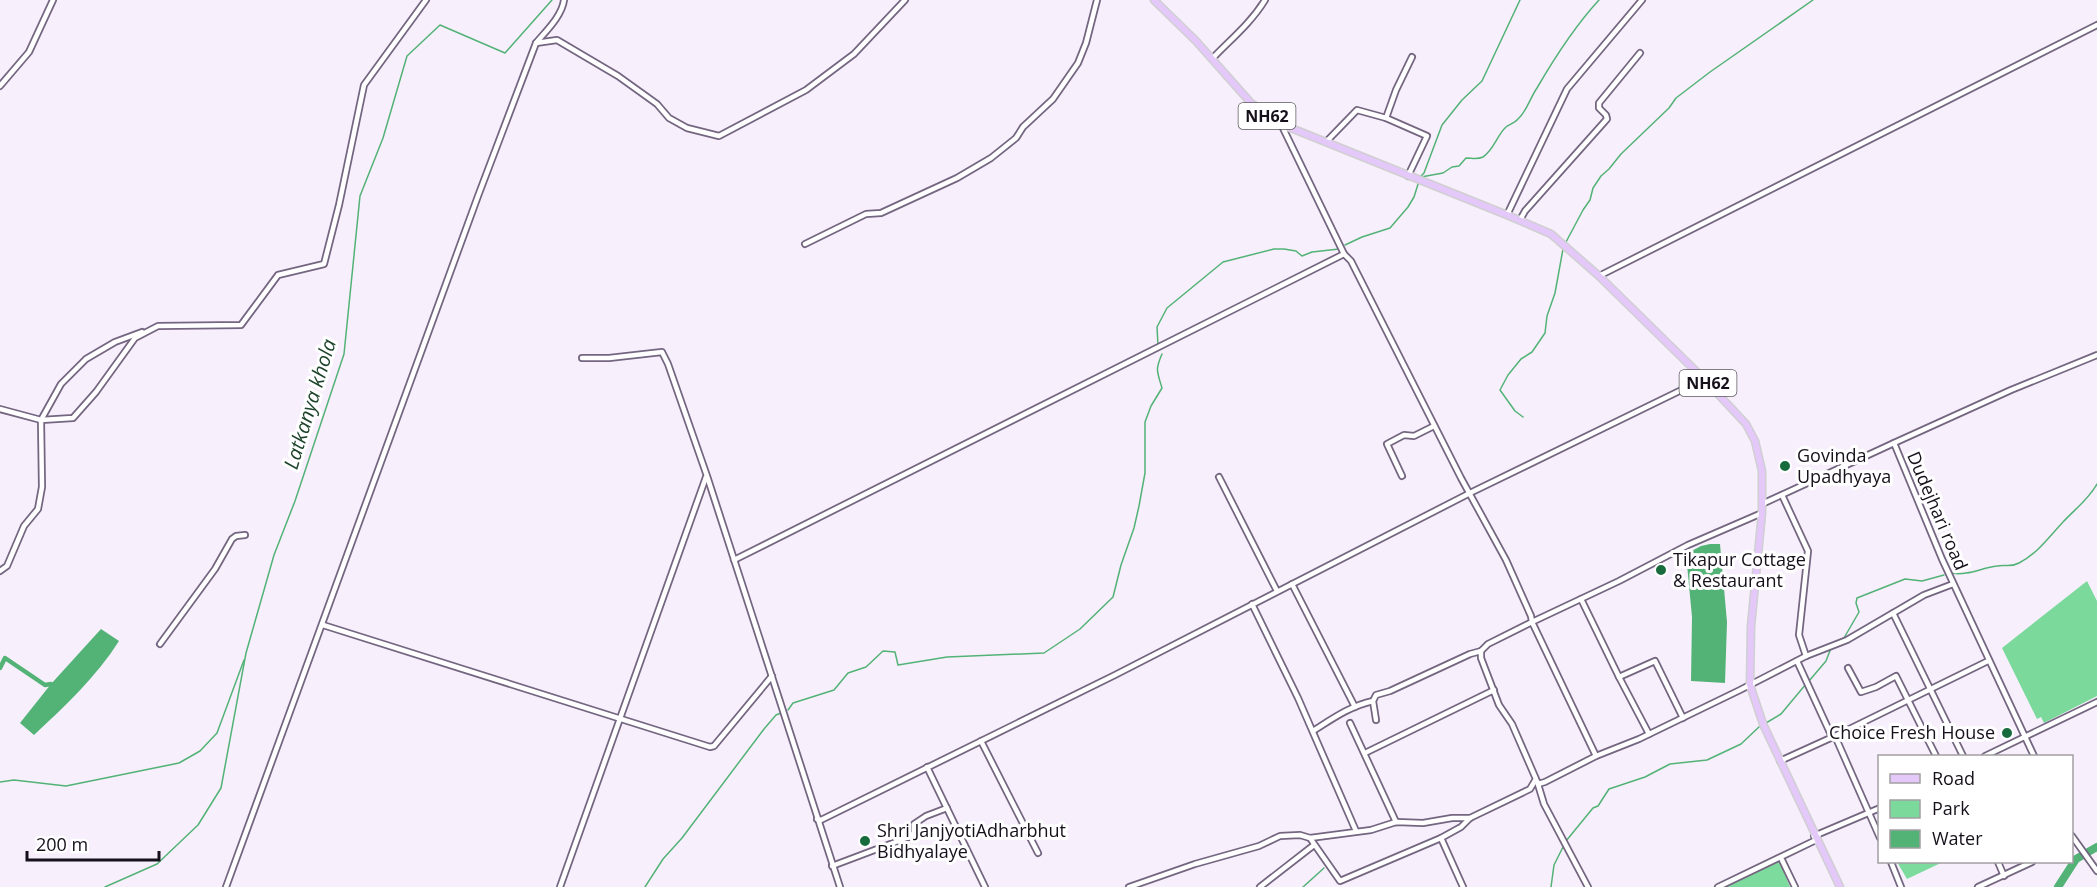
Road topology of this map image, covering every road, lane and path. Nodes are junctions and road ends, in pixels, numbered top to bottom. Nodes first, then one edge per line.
1 (53, 0) edge
2 (426, 0) edge
3 (564, 0) edge
4 (904, 0) edge
5 (1097, 0) edge
6 (1154, 0) edge
7 (1266, 0) edge
8 (1642, 0) edge
9 (2097, 25) edge
10 (536, 43) junction
11 (1640, 53) dead end
12 (1412, 57) dead end
13 (1212, 59) junction
14 (0, 86) edge
15 (1386, 118) junction
16 (1281, 124) junction
17 (1326, 142) junction
18 (1408, 176) junction
19 (1507, 215) junction
20 (1520, 220) junction
21 (805, 244) dead end
22 (1344, 254) junction
23 (1599, 276) junction
24 (158, 326) junction
25 (2097, 355) edge
26 (582, 358) dead end
27 (1704, 379) junction
28 (0, 409) edge
29 (41, 420) junction
30 (1434, 426) junction
31 (1894, 443) junction
32 (707, 476) junction
33 (1402, 476) dead end
34 (1219, 477) dead end
35 (1470, 493) junction
36 (1782, 495) junction
37 (1762, 504) junction
38 (1762, 513) junction
39 (245, 535) dead end
40 (734, 560) junction
41 (0, 571) edge
42 (1292, 584) junction
43 (1953, 584) junction
44 (1277, 591) junction
45 (1581, 599) junction
46 (1252, 604) junction
47 (1893, 613) junction
48 (1532, 622) junction
49 (323, 625) junction
50 (160, 644) dead end
51 (1481, 651) junction
52 (1806, 656) junction
53 (1797, 661) junction
54 (1988, 662) junction
55 (1848, 668) dead end
56 (772, 676) junction
57 (1619, 677) junction
58 (1750, 684) junction
59 (1494, 690) junction
60 (1929, 690) junction
61 (1908, 700) junction
62 (1373, 701) junction
63 (2097, 702) edge
64 (1355, 707) junction
65 (619, 718) junction
66 (1683, 718) junction
67 (1376, 720) dead end
68 (1350, 723) dead end
69 (1313, 731) junction
70 (1649, 734) junction
71 (1833, 737) junction
72 (2024, 737) junction
73 (981, 741) junction
74 (1365, 753) junction
75 (1936, 755) edge
76 (1962, 755) edge
77 (1987, 755) edge
78 (2033, 755) edge
79 (1596, 756) junction
80 (1780, 761) junction
81 (927, 767) junction
82 (1537, 781) junction
83 (947, 808) junction
84 (1878, 809) edge
85 (1869, 813) junction
86 (1470, 818) junction
87 (818, 819) junction
88 (1396, 822) junction
89 (1356, 831) junction
90 (1878, 833) edge
91 (1310, 838) junction
92 (1441, 838) junction
93 (1815, 838) junction
94 (2073, 838) edge
95 (1314, 845) junction
96 (1038, 853) dead end
97 (1782, 860) dead end
98 (1891, 863) edge
99 (1999, 863) edge
100 (2028, 863) edge
101 (832, 866) junction
102 (2097, 872) edge
103 (2004, 876) junction
104 (1340, 881) junction
105 (226, 887) edge
106 (560, 887) edge
107 (840, 887) edge
108 (985, 887) edge
109 (1129, 887) edge
110 (1260, 887) edge
111 (1343, 887) edge
112 (1463, 887) edge
113 (1588, 887) edge
114 (1718, 887) edge
115 (1795, 887) edge
116 (1840, 887) edge
117 (1901, 887) edge
118 (1978, 887) edge

1 - 14 street
2 - 24 street
3 - 10 street
4 - 10 street
5 - 21 street
6 - 13 main road, NH62
7 - 13 street
8 - 19 street
9 - 23 street
10 - 49 street
11 - 20 street
12 - 15 street
13 - 16 main road, NH62
15 - 17 street
15 - 18 street
16 - 17 main road, NH62
16 - 22 street
17 - 18 main road, NH62
18 - 19 main road, NH62
19 - 20 main road, NH62
20 - 23 main road, NH62
22 - 30 street
22 - 40 street
23 - 27 main road, NH62
24 - 29 street
24 - 29 street
25 - 31 street, Dudejhari road
26 - 32 street
27 - 35 street
27 - 37 main road, NH62
28 - 29 street
29 - 41 street
30 - 33 street
30 - 35 street
31 - 36 street
31 - 43 street, Dudejhari road
32 - 40 street
32 - 65 street
34 - 44 street
35 - 42 street
35 - 48 street
36 - 37 street
36 - 52 street
37 - 38 main road, NH62
38 - 45 street
38 - 58 main road, NH62
39 - 50 street
40 - 56 street
42 - 44 street
42 - 64 street
43 - 47 street
43 - 54 street, Dudejhari road
44 - 46 street
45 - 48 street
45 - 57 street
46 - 69 street
46 - 73 street
47 - 52 street
47 - 60 street
48 - 51 street
48 - 79 street
49 - 65 street
49 - 105 street
51 - 59 street
51 - 62 street
52 - 53 street
53 - 58 street
53 - 71 street
54 - 60 street
54 - 72 street, Dudejhari road
55 - 61 street
56 - 65 street
56 - 87 street
57 - 66 street
57 - 70 street
58 - 66 street
58 - 80 main road, NH62
59 - 74 street
59 - 82 street
60 - 61 street
60 - 76 street
61 - 71 street
61 - 75 street
62 - 64 street
62 - 67 street
63 - 72 street
64 - 69 street
65 - 106 street
66 - 70 street
68 - 74 street
69 - 89 street
70 - 79 street
71 - 80 street
71 - 85 street
72 - 77 street
72 - 78 street, Dudejhari road
73 - 81 street
73 - 96 street
74 - 88 street
79 - 82 street
80 - 93 main road, NH62
81 - 83 street
81 - 87 street
82 - 86 street
82 - 113 street
83 - 101 street
83 - 108 street
84 - 85 street
85 - 90 street
85 - 93 street
86 - 88 street
86 - 92 street
87 - 101 street
88 - 89 street
89 - 91 street
91 - 95 street
91 - 109 street
92 - 104 street
92 - 112 street
93 - 114 street
93 - 116 main road, NH62
94 - 102 street
95 - 104 street
95 - 110 street
97 - 115 street
98 - 117 street
99 - 103 street
100 - 103 street
101 - 107 street
103 - 118 street
104 - 111 street

